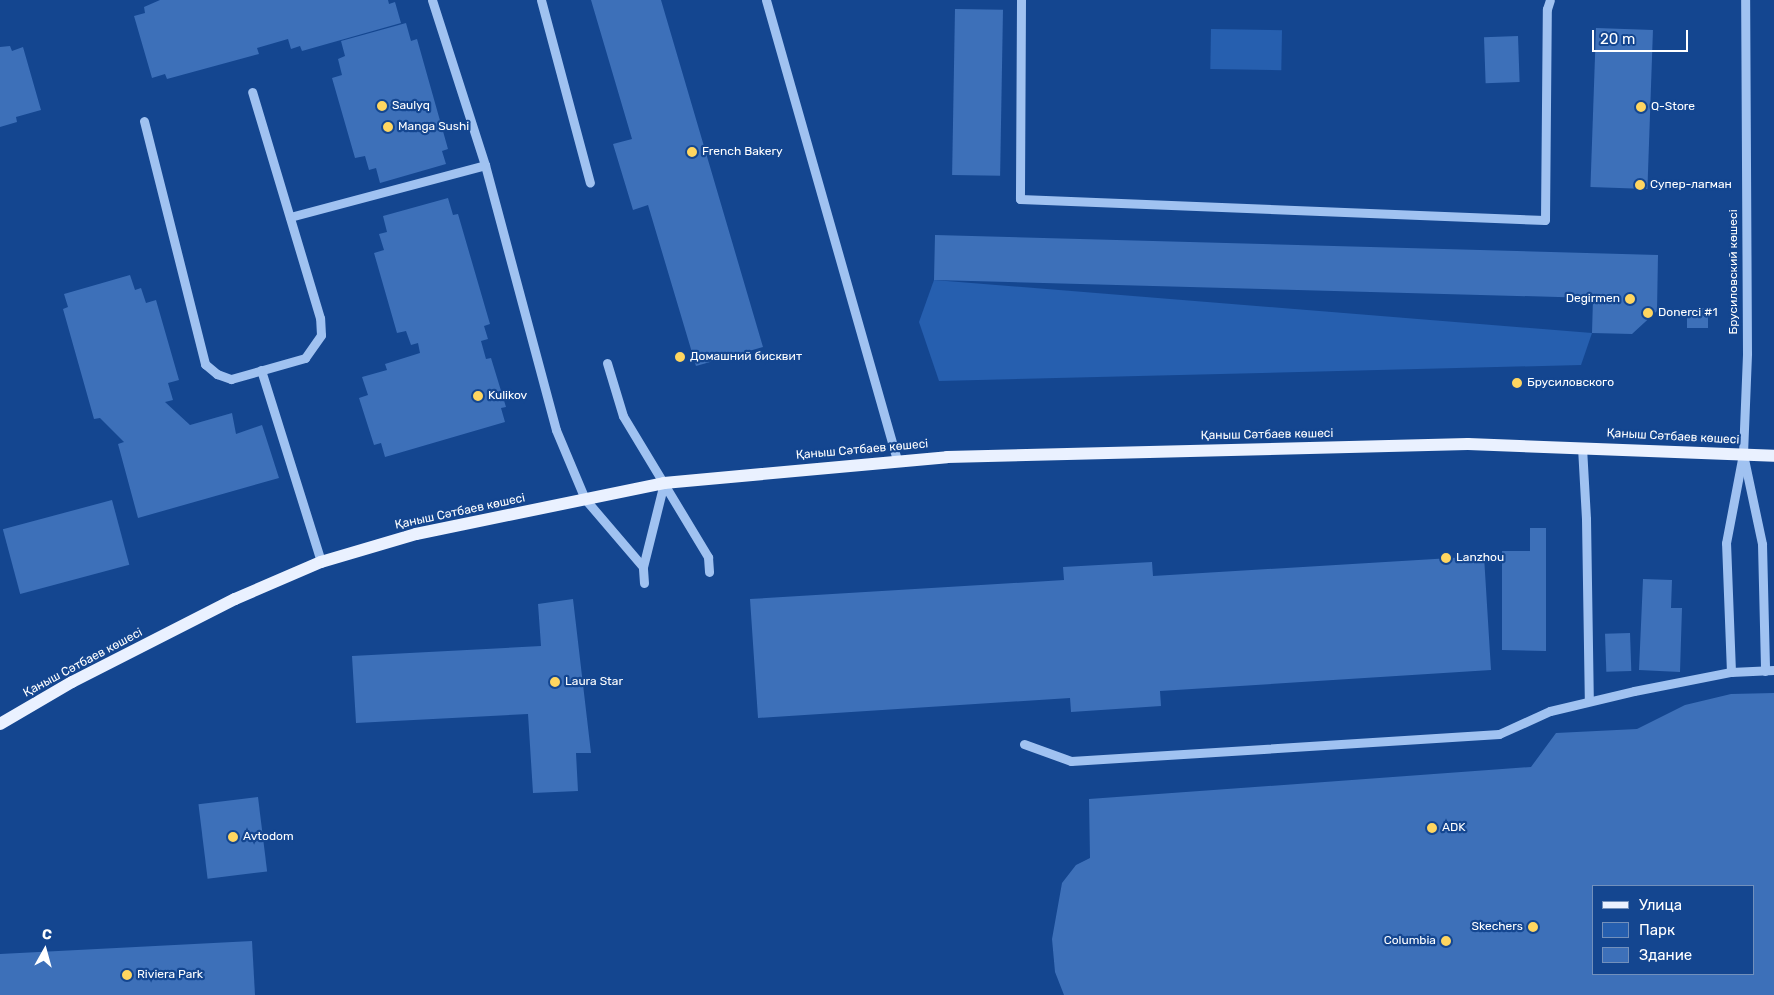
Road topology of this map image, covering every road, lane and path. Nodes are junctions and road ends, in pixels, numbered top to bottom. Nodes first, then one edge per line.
1 (432, 0) edge
2 (541, 0) edge
3 (766, 0) edge
4 (1021, 0) edge
5 (1550, 0) edge
6 (1745, 0) edge
7 (252, 92) dead end
8 (144, 121) dead end
9 (485, 166) junction
10 (590, 183) dead end
11 (290, 217) junction
12 (607, 363) dead end
13 (261, 370) junction
14 (1582, 446) junction
15 (1743, 454) junction
16 (1774, 456) edge
17 (897, 459) junction
18 (664, 483) junction
19 (585, 499) junction
20 (321, 562) junction
21 (643, 567) junction
22 (709, 572) dead end
23 (644, 583) dead end
24 (1769, 671) edge
25 (1731, 672) junction
26 (1589, 701) junction
27 (0, 724) edge
28 (1024, 744) dead end

1 - 9 street
2 - 10 street
3 - 17 street
4 - 5 street
6 - 15 street, Брусиловский көшесі
7 - 11 street
8 - 13 street
9 - 11 street
9 - 19 street
11 - 13 street
12 - 18 street
13 - 20 street
14 - 15 main road, Қаныш Сәтбаев көшесі
14 - 17 main road, Қаныш Сәтбаев көшесі
14 - 26 street
15 - 16 main road, Қаныш Сәтбаев көшесі
15 - 24 street
15 - 25 street
17 - 18 main road, Қаныш Сәтбаев көшесі
18 - 19 main road, Қаныш Сәтбаев көшесі
18 - 21 street
18 - 22 street
19 - 20 main road, Қаныш Сәтбаев көшесі
19 - 21 street
20 - 27 main road, Қаныш Сәтбаев көшесі
21 - 23 street
24 - 25 street
25 - 26 street
26 - 28 street

